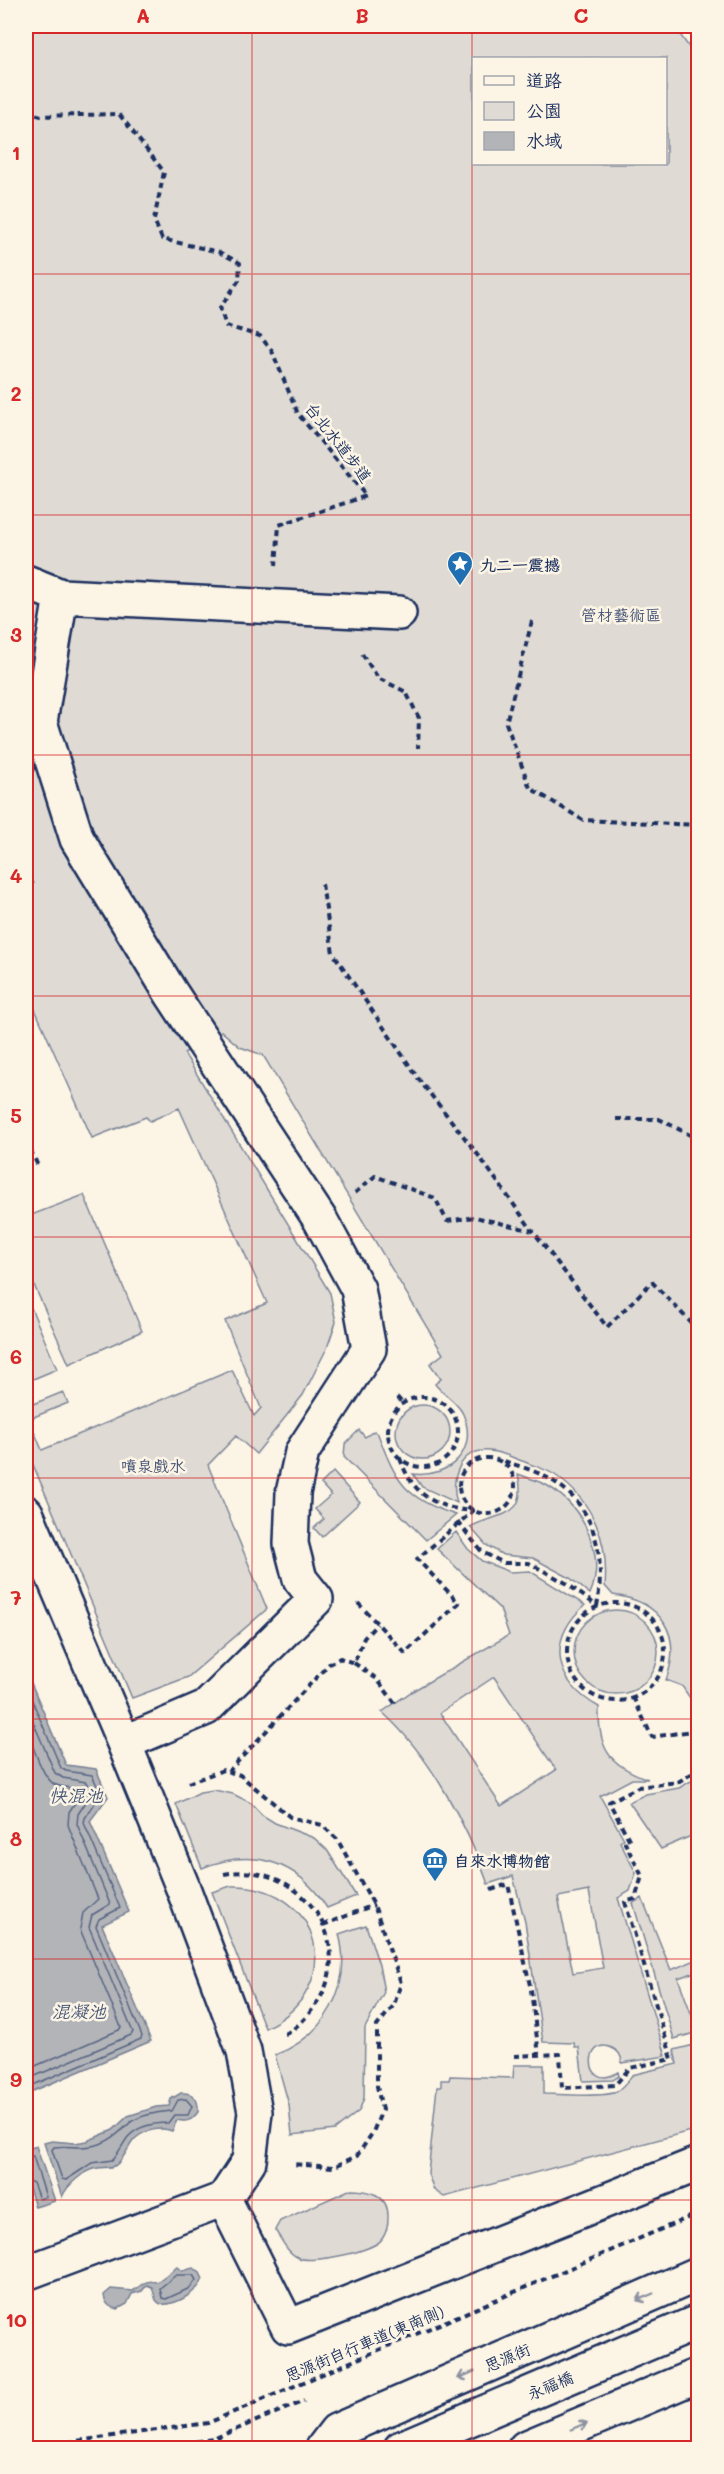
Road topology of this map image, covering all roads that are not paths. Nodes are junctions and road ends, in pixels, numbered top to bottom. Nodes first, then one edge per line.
1 (26, 582) edge
2 (61, 596) junction
3 (399, 613) dead end
4 (26, 1514) edge
5 (124, 1743) junction
6 (699, 2164) edge
7 (224, 2199) junction
8 (26, 2273) edge
9 (699, 2274) edge
10 (699, 2322) edge
11 (699, 2375) edge
12 (323, 2448) edge
13 (401, 2448) edge
14 (525, 2448) edge

1 - 2 street
2 - 3 street
2 - 5 street
4 - 5 street
5 - 7 street
6 - 7 street
7 - 8 street
9 -> 12 street, 思源街
10 - 13 street, 永福橋
14 -> 11 street

